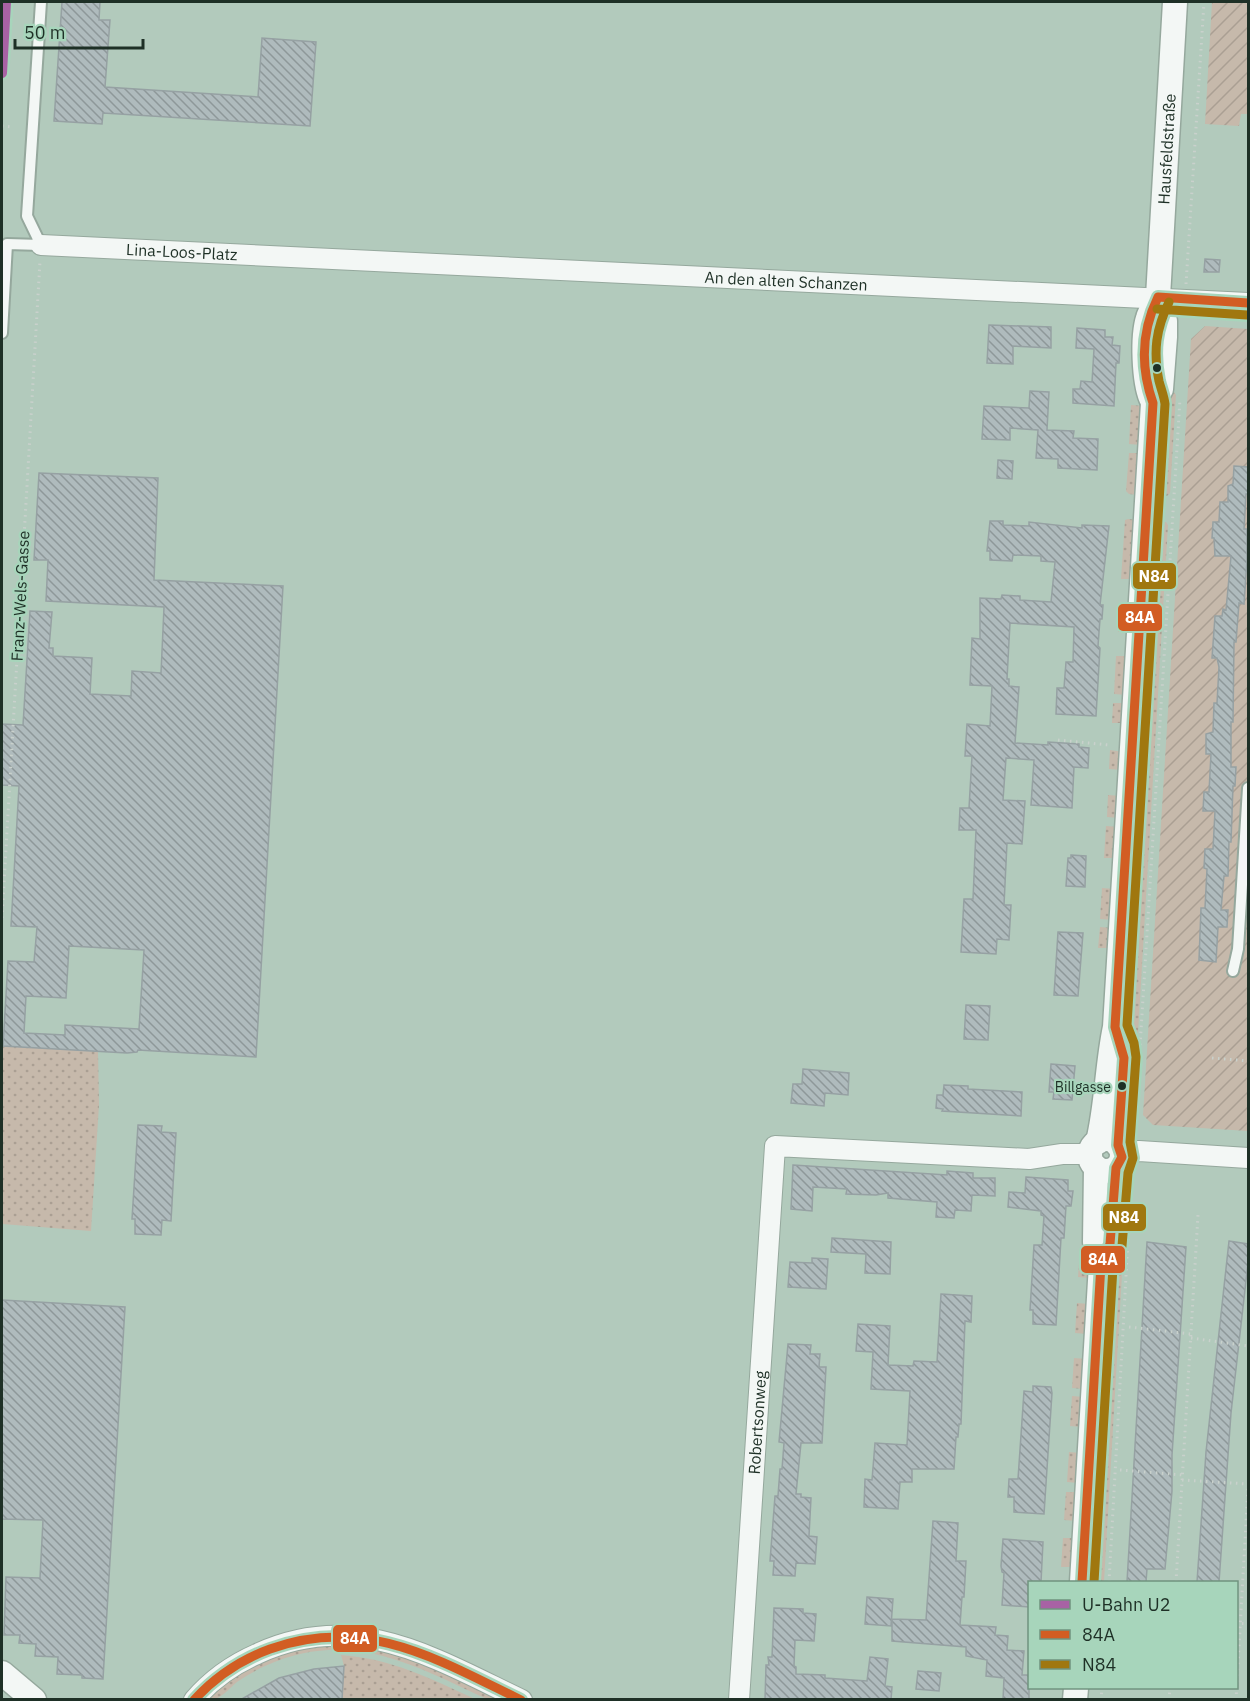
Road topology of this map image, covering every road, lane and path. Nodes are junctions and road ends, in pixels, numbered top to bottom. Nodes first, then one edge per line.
1 (41, 2) edge
2 (1175, 2) edge
3 (1204, 2) edge
4 (2, 126) edge
5 (13, 127) dead end
6 (41, 245) junction
7 (322, 258) joint
8 (39, 274) dead end
9 (1158, 297) junction
10 (1185, 299) junction
11 (1248, 303) edge
12 (2, 333) edge
13 (1180, 396) dead end
14 (1058, 740) dead end
15 (1109, 745) dead end
16 (1248, 788) edge
17 (1247, 831) edge
18 (2, 918) edge
19 (1243, 950) edge
20 (1233, 971) dead end
21 (1212, 1058) dead end
22 (1248, 1060) edge
23 (1139, 1068) dead end
24 (1110, 1156) junction
25 (1248, 1158) edge
26 (1198, 1215) dead end
27 (1129, 1327) dead end
28 (1191, 1336) junction
29 (1248, 1346) edge
30 (1120, 1470) dead end
31 (1183, 1476) junction
32 (1182, 1480) junction
33 (1248, 1486) edge
34 (1082, 1581) edge
35 (1109, 1581) edge
36 (1176, 1581) edge
37 (1238, 1623) edge
38 (1248, 1624) edge
39 (2, 1673) edge
40 (34, 1700) edge
41 (194, 1700) edge
42 (522, 1700) edge
43 (739, 1700) edge

1 - 6 lane
2 - 9 street, Hausfeldstraße
3 - 10 path
4 - 5 path
6 - 7 street, Lina-Loos-Platz
6 - 12 lane
7 - 9 street, An den alten Schanzen
8 - 18 path, Franz-Wels-Gasse
9 - 10 street, An den alten Schanzen
9 - 24 street, Hausfeldstraße
10 - 11 street, An den alten Schanzen
13 - 23 path
14 - 15 path
16 - 17 lane
17 - 19 lane
19 - 20 lane
21 - 22 path
24 - 25 street
24 - 34 street, Hausfeldstraße
24 - 35 path
24 - 43 street, Robertsonweg
26 - 28 path
27 - 28 path
28 - 29 path
28 - 31 path
30 - 31 path
31 - 32 path
32 - 33 path
32 - 36 path
33 - 37 path
37 - 38 path
39 - 40 street
41 - 42 street

